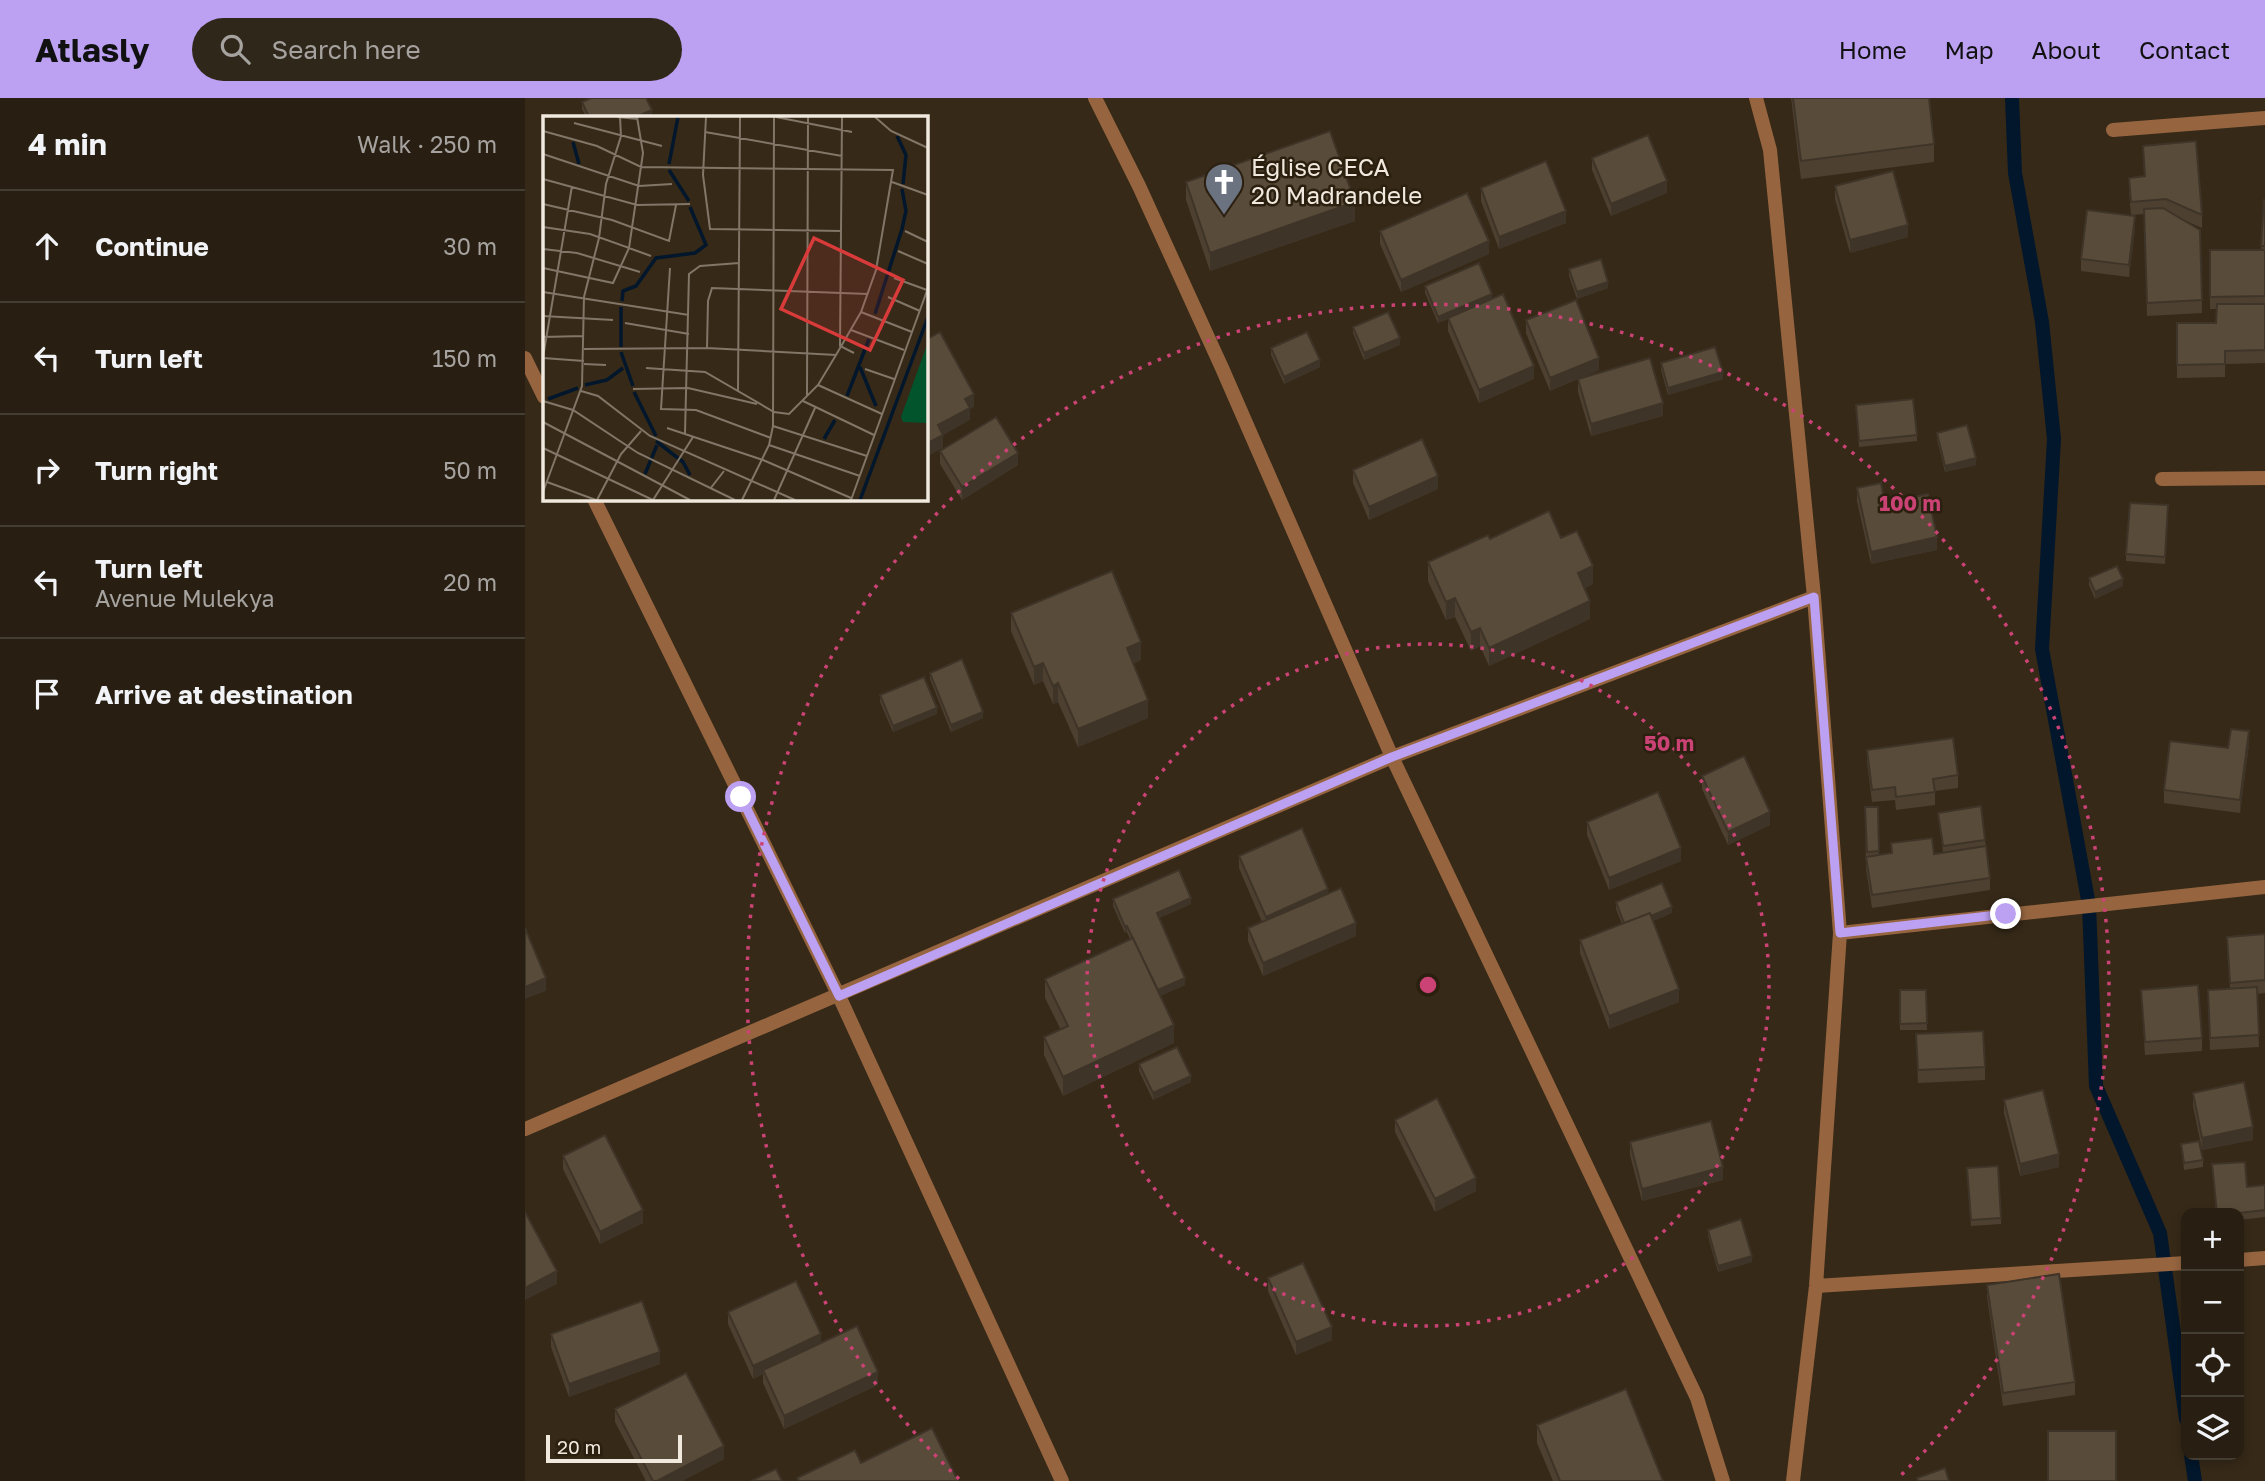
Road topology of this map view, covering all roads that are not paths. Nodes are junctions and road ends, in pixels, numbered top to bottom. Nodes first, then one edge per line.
1 (1095, 98) edge
2 (1756, 98) edge
3 (2265, 118) edge
4 (2113, 130) dead end
5 (525, 358) edge
6 (543, 395) edge
7 (2162, 478) dead end
8 (2265, 478) edge
9 (594, 500) edge
10 (1814, 597) junction
11 (1392, 757) junction
12 (2265, 887) edge
13 (1840, 933) junction
14 (839, 996) junction
15 (525, 1129) edge
16 (2265, 1258) edge
17 (2244, 1259) edge
18 (2181, 1263) edge
19 (1816, 1286) junction
20 (1062, 1481) edge
21 (1723, 1481) edge
22 (1793, 1481) edge

1 - 11 street
2 - 10 street
3 - 4 street
5 - 6 street
7 - 8 street
9 - 14 street
10 - 11 street
10 - 13 street
11 - 14 street
11 - 21 street
12 - 13 street
13 - 19 street
14 - 15 street
14 - 20 street
16 - 17 street
18 - 19 street
19 - 22 street

